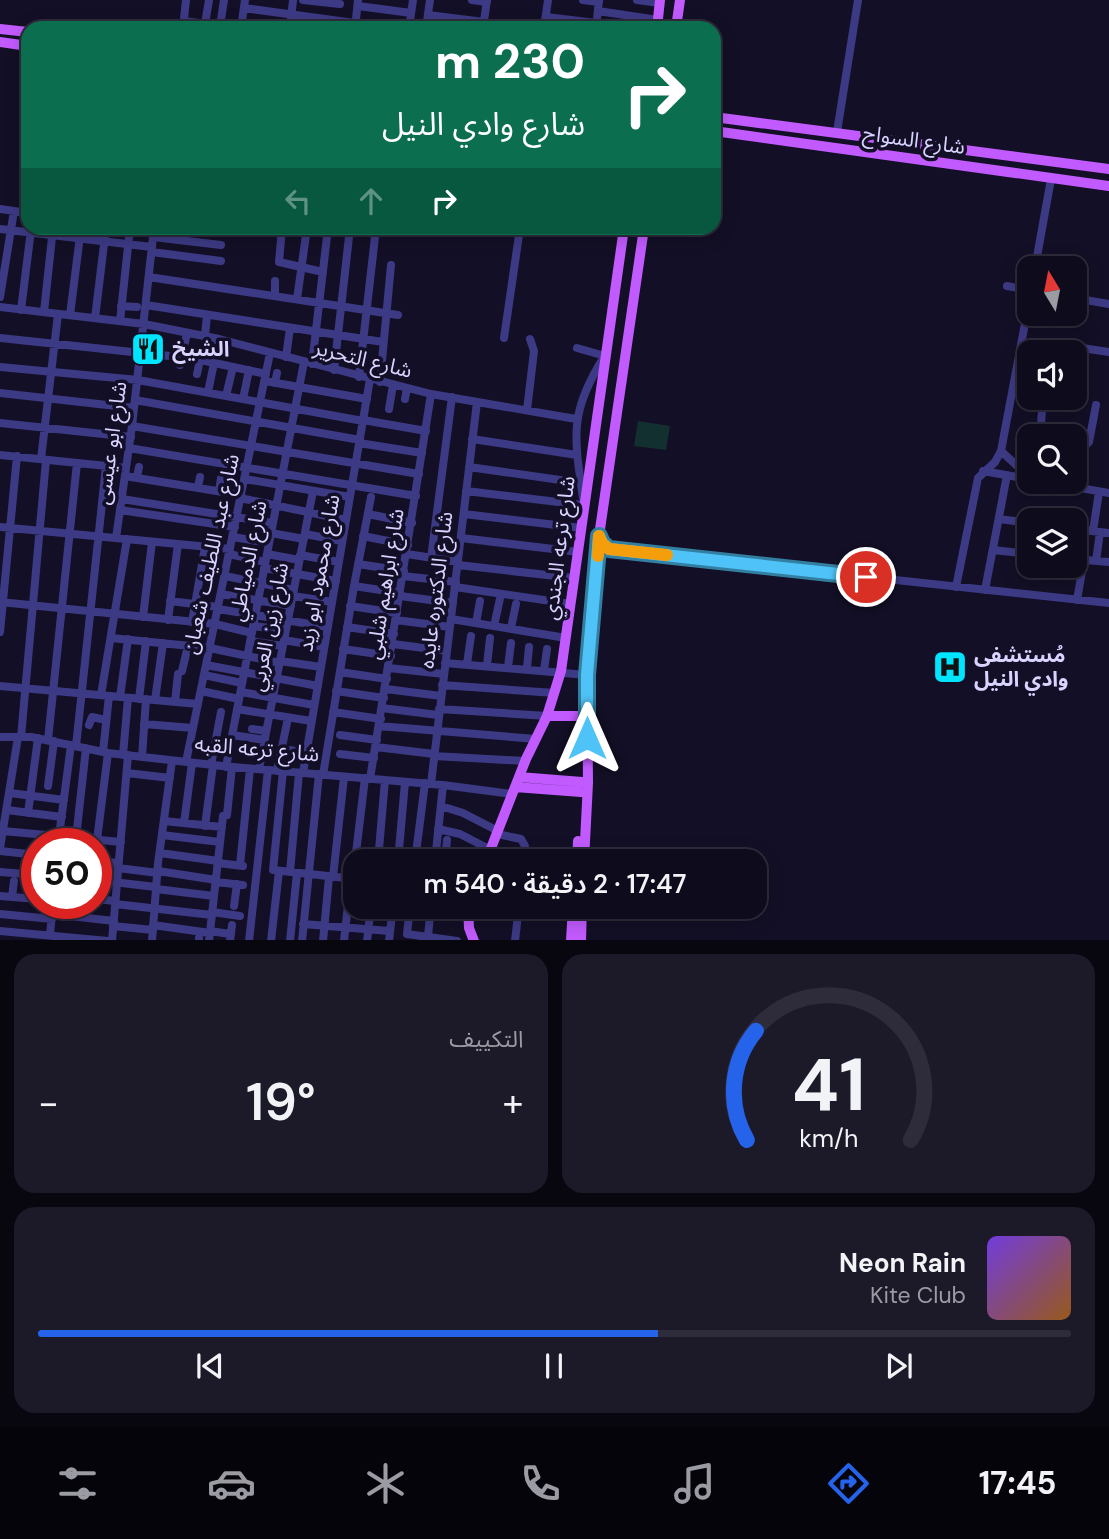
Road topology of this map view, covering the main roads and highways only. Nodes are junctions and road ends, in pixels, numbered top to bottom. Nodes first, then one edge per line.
1 (680, 0) edge
2 (660, 1) edge
3 (657, 21) edge
4 (677, 21) edge
5 (0, 29) edge
6 (21, 32) edge
7 (0, 41) edge
8 (21, 45) edge
9 (0, 49) edge
10 (21, 52) edge
11 (721, 118) edge
12 (804, 128) junction
13 (721, 132) edge
14 (837, 132) junction
15 (810, 145) junction
16 (850, 150) junction
17 (1109, 169) edge
18 (1109, 187) edge
19 (623, 235) edge
20 (644, 235) edge
21 (611, 324) junction
22 (630, 327) junction
23 (547, 716) junction
24 (585, 716) junction
25 (515, 786) junction
26 (584, 786) junction
27 (491, 849) edge
28 (578, 849) edge
29 (584, 849) edge
30 (469, 919) edge
31 (572, 919) edge
32 (581, 919) edge
33 (474, 940) edge
34 (571, 940) edge
35 (580, 940) edge

1 - 4 main road
2 - 3 main road
5 - 6 main road
7 - 8 main road
9 - 10 main road
11 - 12 main road, شارع السواح
12 - 14 main road, شارع السواح
12 - 15 main road
13 - 15 main road, شارع السواح
14 - 16 main road
14 - 17 main road, شارع السواح
15 - 16 main road, شارع السواح
16 - 18 main road, شارع السواح
19 - 21 main road, شارع ترعه الجندي
20 - 22 main road, شارع ترعه الجندي
21 - 22 main road
21 - 23 main road, شارع ترعه الجندي
22 - 24 main road, شارع ترعه الجندي
23 - 24 main road
23 - 25 main road, شارع ترعه الجندي
24 - 26 main road, شارع ترعه الجندي
25 - 26 main road, شارع ترعه القبه
25 - 27 main road, شارع ترعه الجندي
26 - 28 main road
26 - 29 main road
30 - 33 main road
31 - 34 main road
32 - 35 main road

